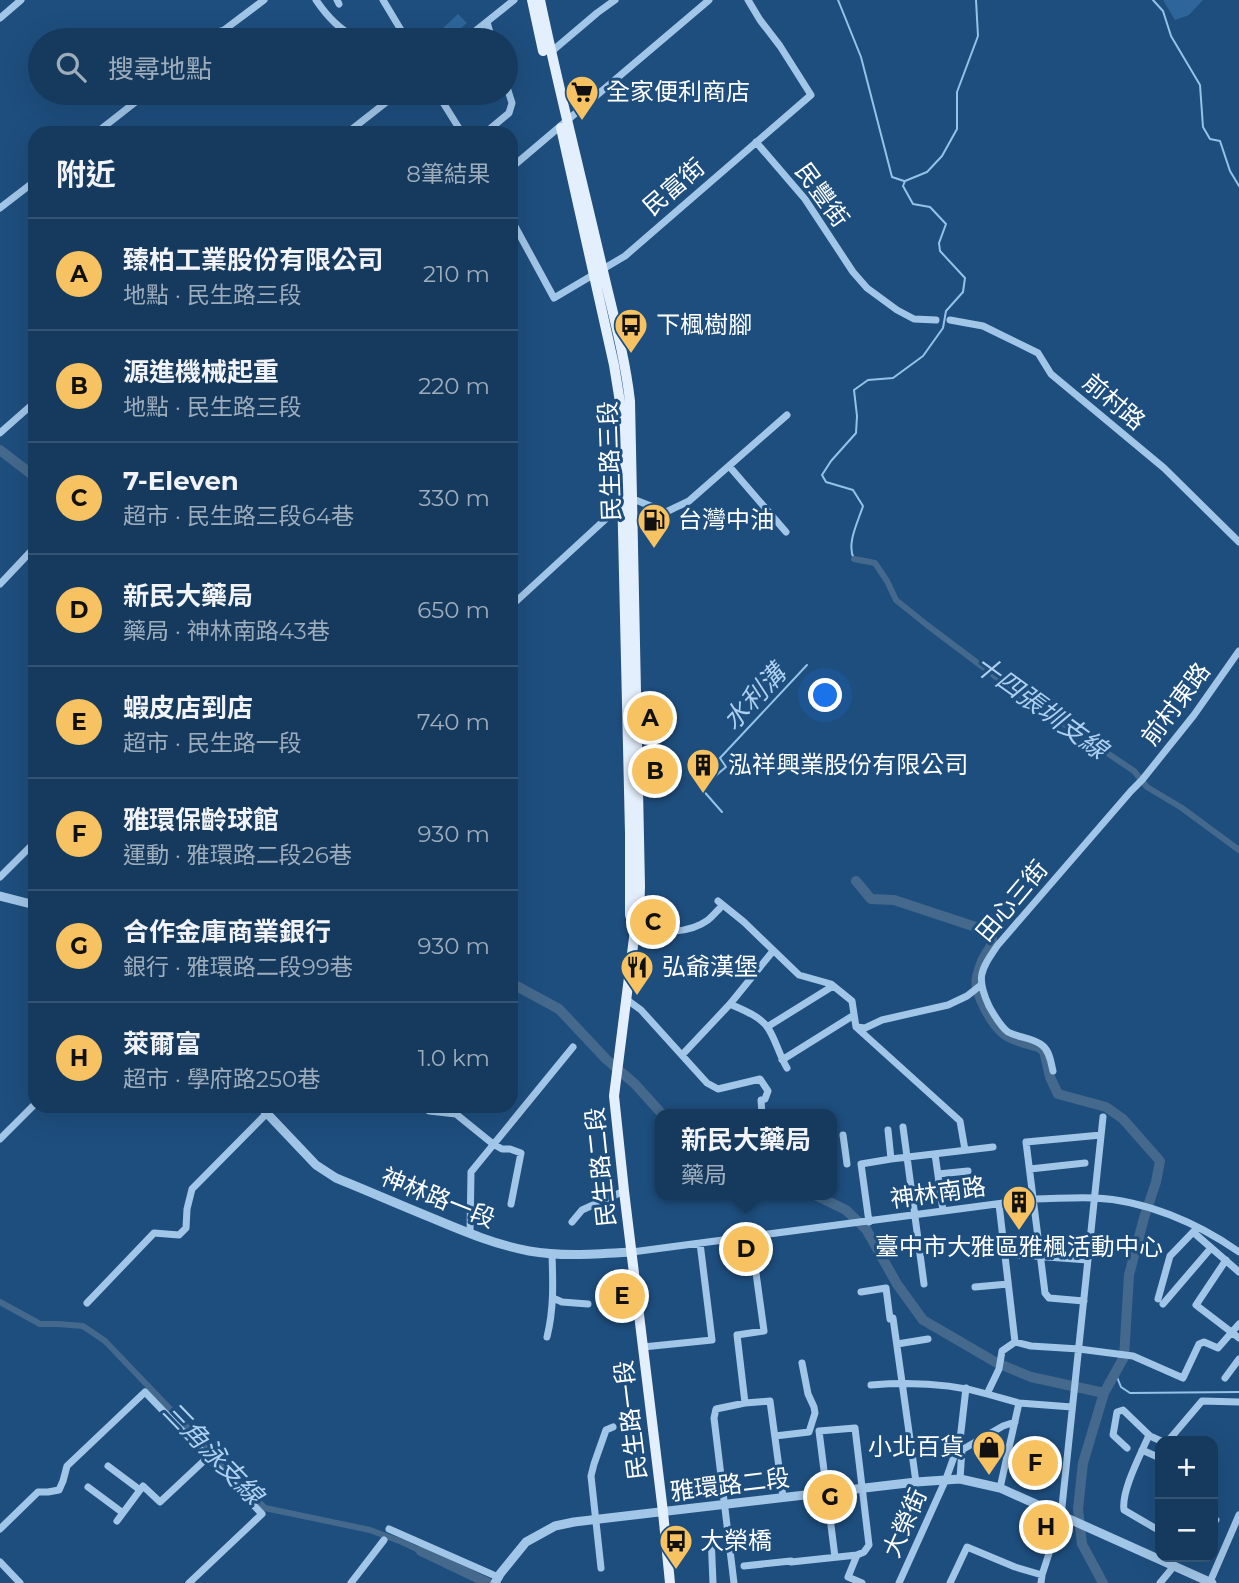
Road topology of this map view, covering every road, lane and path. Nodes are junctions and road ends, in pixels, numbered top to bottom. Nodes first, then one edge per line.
1 (21, 0) edge
2 (264, 0) edge
3 (316, 0) edge
4 (383, 0) edge
5 (514, 0) edge
6 (532, 0) edge
7 (540, 0) edge
8 (615, 0) edge
9 (709, 0) edge
10 (748, 0) edge
11 (0, 18) edge
12 (486, 22) junction
13 (227, 28) edge
14 (340, 28) edge
15 (400, 28) edge
16 (479, 28) edge
17 (488, 28) edge
18 (551, 52) junction
19 (132, 105) edge
20 (383, 105) edge
21 (444, 105) edge
22 (511, 105) edge
23 (563, 123) junction
24 (105, 126) edge
25 (356, 126) edge
26 (458, 126) edge
27 (493, 126) edge
28 (756, 142) junction
29 (518, 162) edge
30 (28, 186) edge
31 (0, 208) edge
32 (518, 232) edge
33 (598, 273) junction
34 (936, 320) dead end
35 (950, 320) dead end
36 (28, 408) edge
37 (786, 415) dead end
38 (0, 433) edge
39 (729, 466) junction
40 (628, 501) junction
41 (786, 532) dead end
42 (1239, 542) edge
43 (28, 554) edge
44 (0, 584) edge
45 (518, 600) edge
46 (1239, 651) edge
47 (1136, 787) joint
48 (28, 849) edge
49 (0, 877) edge
50 (0, 896) edge
51 (28, 903) edge
52 (635, 930) junction
53 (773, 951) junction
54 (981, 985) junction
55 (833, 986) junction
56 (626, 999) junction
57 (730, 1004) junction
58 (854, 1015) junction
59 (767, 1027) junction
60 (856, 1027) junction
61 (573, 1047) dead end
62 (682, 1055) junction
63 (782, 1060) junction
64 (618, 1061) joint
65 (787, 1068) dead end
66 (1053, 1071) dead end
67 (762, 1109) edge
68 (28, 1111) edge
69 (268, 1113) edge
70 (273, 1113) edge
71 (447, 1113) edge
72 (1103, 1117) dead end
73 (903, 1127) dead end
74 (888, 1130) dead end
75 (843, 1135) dead end
76 (1101, 1135) junction
77 (0, 1139) edge
78 (493, 1144) junction
79 (993, 1147) dead end
80 (965, 1150) junction
81 (936, 1154) junction
82 (907, 1157) junction
83 (891, 1159) junction
84 (1085, 1163) dead end
85 (847, 1164) dead end
86 (1030, 1169) junction
87 (968, 1171) dead end
88 (938, 1174) junction
89 (624, 1191) junction
90 (1095, 1198) junction
91 (1034, 1199) junction
92 (511, 1204) dead end
93 (999, 1204) junction
94 (943, 1211) junction
95 (915, 1216) junction
96 (572, 1222) dead end
97 (867, 1222) junction
98 (1195, 1230) junction
99 (470, 1233) junction
100 (751, 1237) junction
101 (700, 1243) junction
102 (1212, 1248) junction
103 (632, 1252) junction
104 (1239, 1252) edge
105 (552, 1254) junction
106 (1005, 1254) junction
107 (1041, 1256) junction
108 (1088, 1259) junction
109 (1226, 1260) junction
110 (1239, 1272) edge
111 (924, 1284) dead end
112 (1008, 1284) junction
113 (975, 1287) dead end
114 (861, 1292) dead end
115 (553, 1298) junction
116 (1084, 1301) junction
117 (87, 1303) dead end
118 (588, 1304) dead end
119 (1239, 1324) edge
120 (1231, 1332) junction
121 (547, 1337) dead end
122 (1239, 1338) edge
123 (928, 1339) dead end
124 (1014, 1342) junction
125 (897, 1344) junction
126 (643, 1348) junction
127 (1079, 1349) junction
128 (1239, 1359) edge
129 (802, 1363) dead end
130 (1225, 1378) dead end
131 (903, 1382) junction
132 (870, 1385) dead end
133 (966, 1388) junction
134 (987, 1394) junction
135 (1239, 1402) edge
136 (745, 1403) junction
137 (1019, 1403) junction
138 (1072, 1407) junction
139 (1016, 1422) junction
140 (613, 1427) dead end
141 (1149, 1435) junction
142 (775, 1436) junction
143 (1172, 1436) edge
144 (1155, 1438) edge
145 (1127, 1448) dead end
146 (1142, 1450) junction
147 (959, 1452) junction
148 (1155, 1456) edge
149 (208, 1457) junction
150 (108, 1466) dead end
151 (946, 1479) junction
152 (960, 1479) junction
153 (916, 1482) junction
154 (88, 1487) dead end
155 (863, 1488) junction
156 (1000, 1488) junction
157 (140, 1490) junction
158 (827, 1493) junction
159 (783, 1497) junction
160 (725, 1505) junction
161 (663, 1512) junction
162 (123, 1513) junction
163 (1239, 1515) edge
164 (1061, 1516) junction
165 (595, 1519) junction
166 (117, 1521) dead end
167 (1155, 1528) edge
168 (0, 1529) edge
169 (389, 1529) dead end
170 (711, 1535) dead end
171 (384, 1540) dead end
172 (857, 1555) junction
173 (1155, 1556) edge
174 (835, 1557) junction
175 (0, 1562) edge
176 (1167, 1562) edge
177 (744, 1566) dead end
178 (1174, 1566) junction
179 (601, 1568) dead end
180 (1042, 1579) edge
181 (497, 1580) edge
182 (20, 1583) edge
183 (189, 1583) edge
184 (351, 1583) edge
185 (670, 1583) edge
186 (713, 1583) edge
187 (734, 1583) edge
188 (862, 1583) edge
189 (899, 1583) edge
190 (950, 1583) edge
191 (1160, 1583) edge
192 (1211, 1583) edge

1 - 11 street
2 - 13 street
3 - 14 street
4 - 15 street
5 - 12 street
6 - 23 main road, 民生路三段
7 - 18 main road, 民生路三段
8 - 18 street
9 - 23 street
10 - 28 street, 民富街
12 - 16 street
12 - 17 street
18 - 23 main road, 民生路三段
19 - 24 street
20 - 25 street
21 - 26 street
22 - 27 street
23 - 29 street
23 - 33 main road, 民生路三段
28 - 33 street, 民富街
28 - 34 street, 民豐街
30 - 31 street
32 - 33 street, 民富街
33 - 40 main road, 民生路三段
35 - 42 street, 前村路
36 - 38 street
37 - 39 street
39 - 40 street
39 - 41 street
40 - 45 street
40 - 52 main road, 民生路三段
43 - 44 street
46 - 47 street, 前村東路
47 - 54 street, 田心三街
48 - 49 street
50 - 51 street
52 - 53 street
52 - 56 main road, 民生路三段
53 - 55 street
53 - 57 street
54 - 60 street
54 - 66 street
55 - 58 street
55 - 59 street
56 - 62 street
56 - 64 main road, 民生路三段
57 - 59 street
57 - 62 street
58 - 60 street
58 - 63 street
59 - 63 street
60 - 80 street
61 - 78 street
62 - 67 street
63 - 65 street
64 - 89 main road, 民生路二段
68 - 77 street
69 - 117 street
70 - 99 street, 神林路一段
71 - 78 street
72 - 76 street
73 - 82 street
74 - 83 street
75 - 85 street
76 - 86 street
76 - 90 street
78 - 92 street
78 - 99 street
79 - 80 street
80 - 81 street
81 - 82 street
81 - 88 street
82 - 83 street
82 - 95 street
83 - 97 street
84 - 86 street
86 - 91 street
87 - 88 street
88 - 94 street
89 - 96 street
89 - 103 main road, 民生路二段
90 - 91 street, 神林南路
90 - 98 street, 神林南路
90 - 108 street
91 - 93 street, 神林南路
91 - 107 street
93 - 94 street, 神林南路
93 - 106 street
94 - 95 street, 神林南路
95 - 97 street, 神林南路
95 - 111 street
97 - 100 street, 神林南路
98 - 102 street
98 - 102 street
98 - 104 street, 神林南路
99 - 105 street, 神林路一段
100 - 101 street, 神林南路
100 - 136 street
101 - 103 street, 神林南路
101 - 126 street
102 - 109 street
103 - 105 street, 神林路一段
103 - 126 main road, 民生路一段
105 - 115 street
106 - 107 street
106 - 112 street
107 - 108 street
107 - 116 street
108 - 116 street
109 - 110 street
109 - 120 street
112 - 113 street
112 - 124 street
114 - 125 street
115 - 118 street
115 - 121 street
116 - 127 street
119 - 120 street
120 - 122 street
120 - 127 street
123 - 125 street
124 - 127 street
124 - 134 street
125 - 131 street
126 - 161 main road, 民生路一段
127 - 138 street
128 - 130 street
129 - 142 street
131 - 132 street
131 - 133 street
131 - 153 street
133 - 134 street
133 - 147 street
134 - 137 street
135 - 143 street
136 - 142 street
136 - 160 street
137 - 138 street
137 - 139 street
138 - 164 street
139 - 147 street
139 - 156 street
140 - 165 street
141 - 144 street
141 - 145 street
141 - 146 street
142 - 159 street
146 - 148 street
146 - 167 street
147 - 151 street, 大榮街
147 - 152 street
149 - 157 street
149 - 168 street
149 - 183 street
150 - 157 street
151 - 152 street, 雅環路二段
151 - 153 street, 雅環路二段
151 - 189 street, 大榮街
152 - 156 street, 雅環路二段
153 - 155 street, 雅環路二段
154 - 162 street
155 - 158 street, 雅環路二段
155 - 158 street
155 - 172 street
156 - 164 street, 雅環路二段
157 - 162 street
158 - 159 street, 雅環路二段
158 - 174 street
159 - 160 street, 雅環路二段
160 - 161 street, 雅環路二段
160 - 187 street
161 - 165 street, 雅環路二段
161 - 185 main road, 民生路一段
162 - 166 street
163 - 192 street
164 - 173 street, 雅環路二段
164 - 180 street
165 - 179 street
165 - 181 street, 雅環路二段
169 - 181 street
170 - 186 street
171 - 184 street
172 - 174 street
172 - 188 street
174 - 177 street
175 - 182 street
176 - 178 street, 雅環路二段
178 - 191 street
178 - 192 street, 雅環路二段
180 - 190 street

